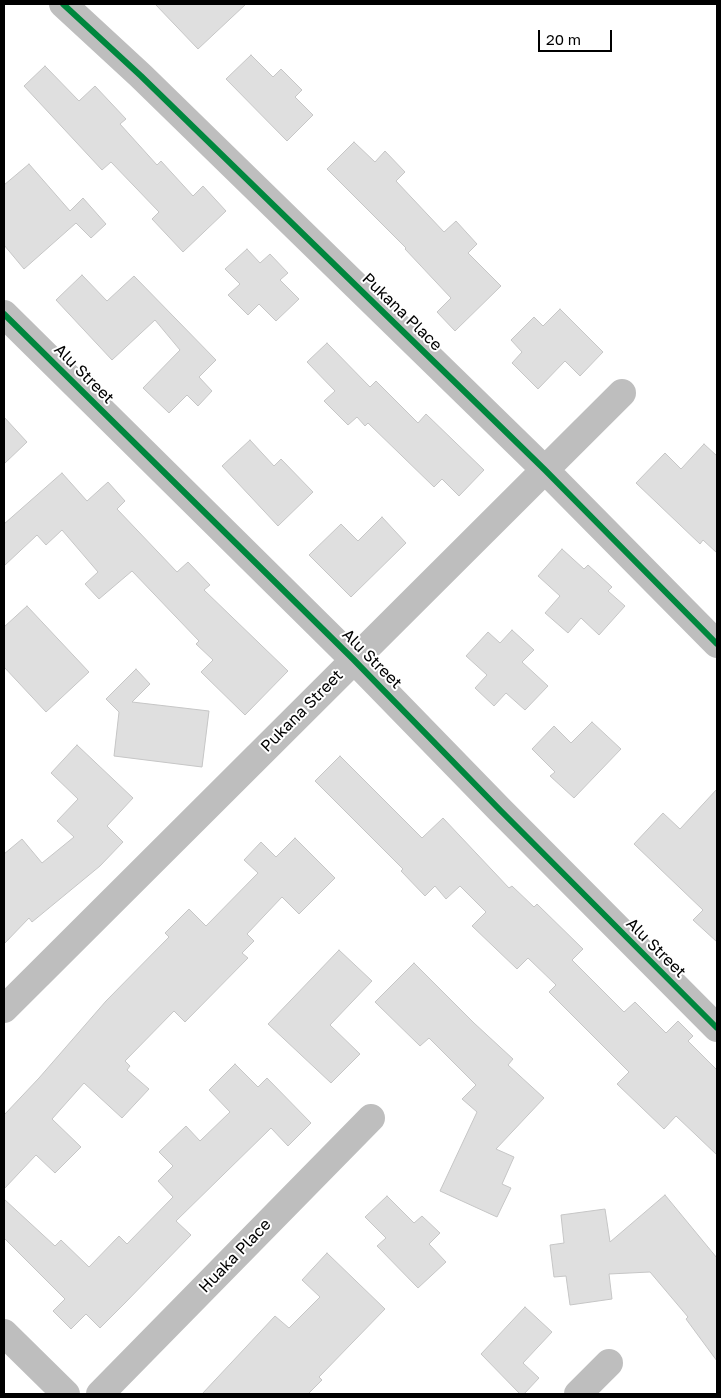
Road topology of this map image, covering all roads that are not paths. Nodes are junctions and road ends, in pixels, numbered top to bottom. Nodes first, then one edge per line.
1 (63, 4) edge
2 (4, 314) edge
3 (622, 393) dead end
4 (545, 470) junction
5 (717, 644) edge
6 (353, 659) junction
7 (4, 1009) edge
8 (717, 1028) edge
9 (370, 1118) dead end
10 (4, 1333) edge
11 (609, 1363) dead end
12 (66, 1394) edge
13 (100, 1394) edge
14 (578, 1394) edge

1 - 4 street, Pukana Place
2 - 6 street, Alu Street
3 - 4 street, Pukana Street
4 - 5 street, Pukana Place
4 - 6 street, Pukana Street
6 - 7 street, Pukana Street
6 - 8 street, Alu Street
9 - 13 street, Huaka Place
10 - 12 street
11 - 14 street

